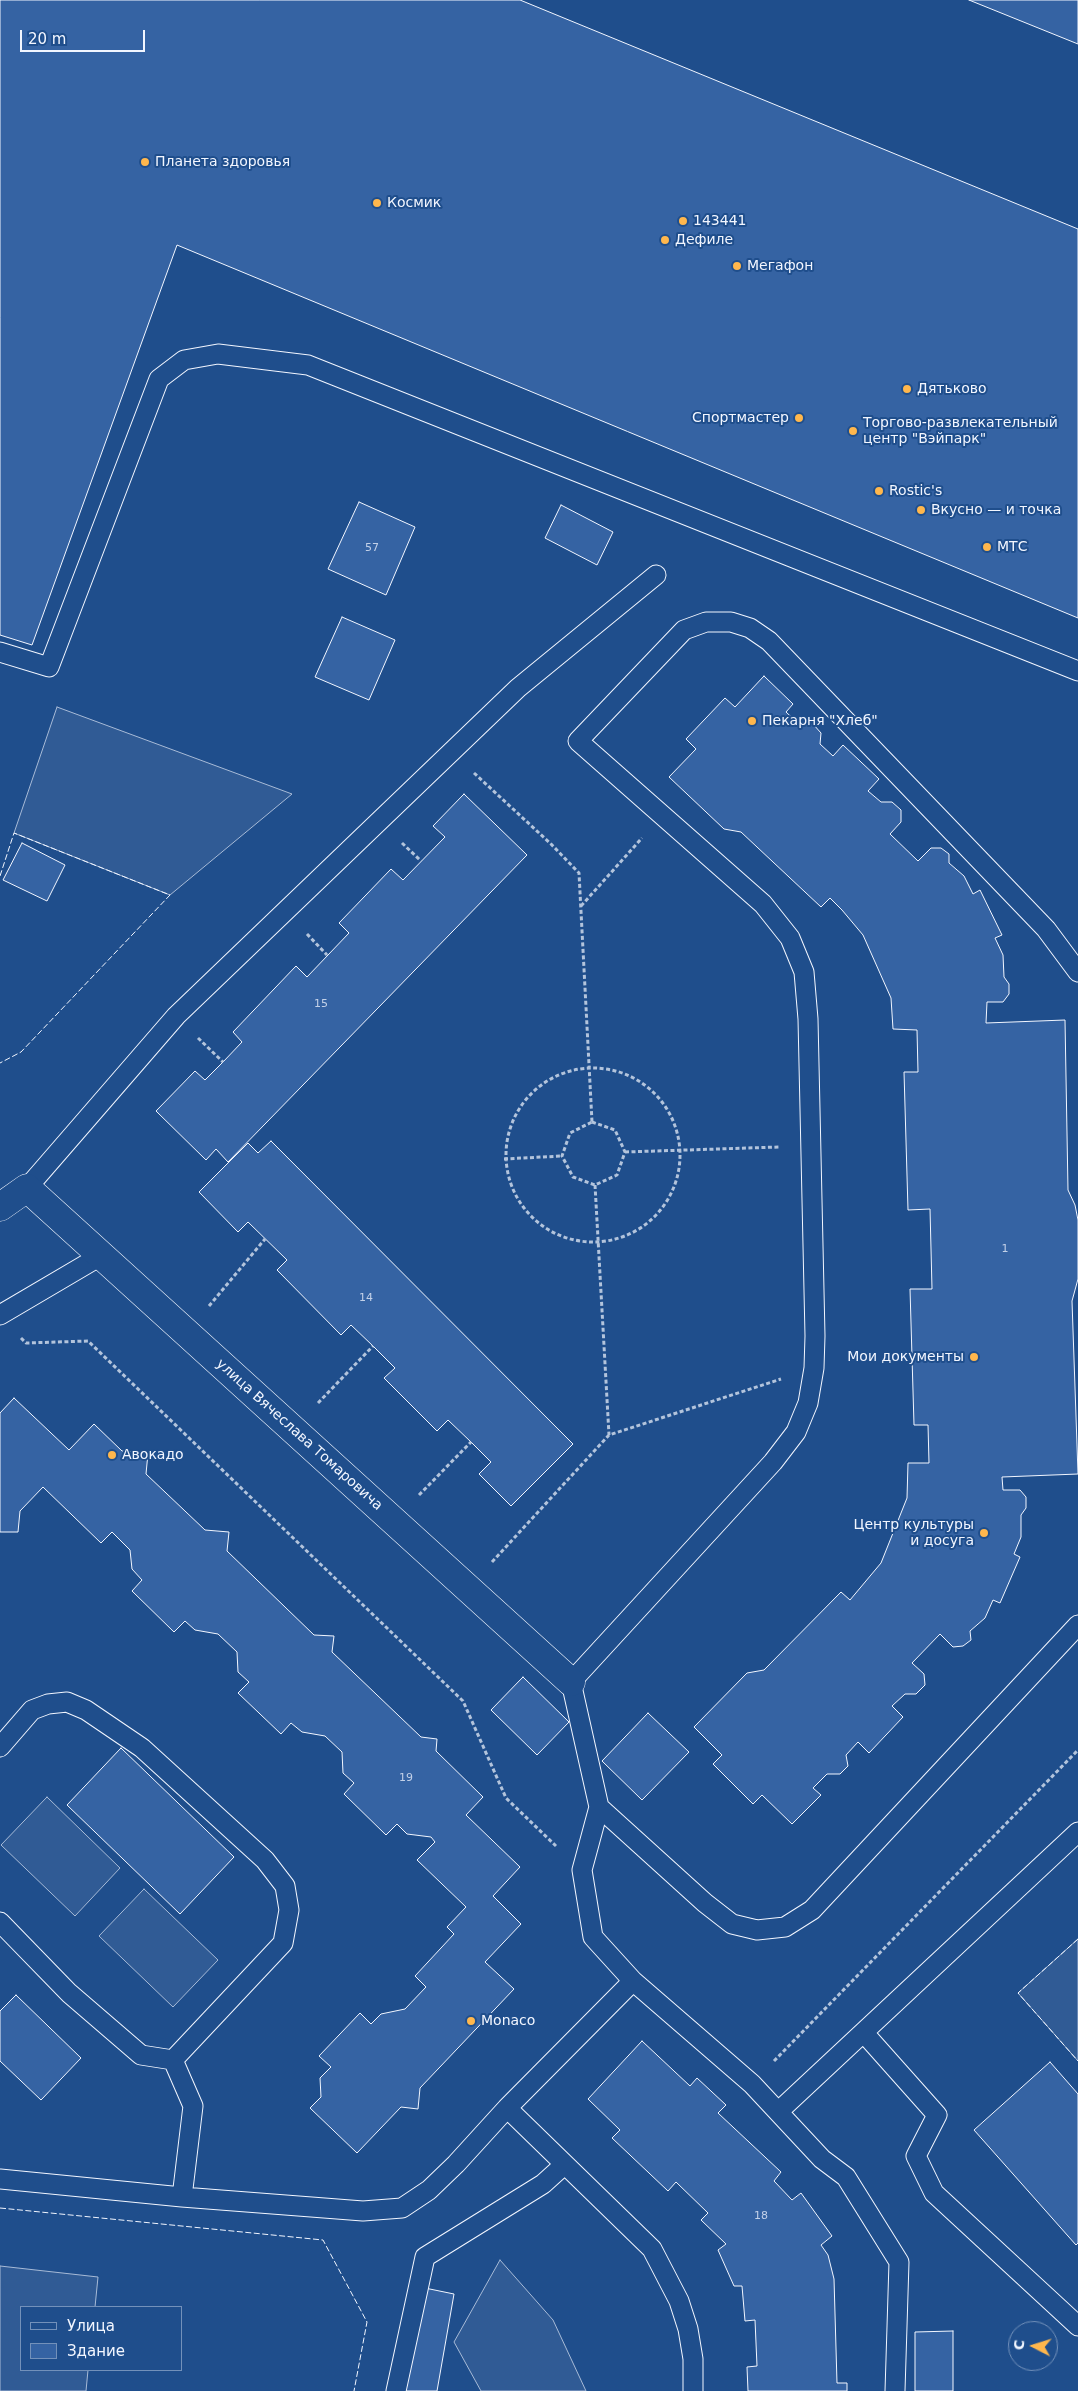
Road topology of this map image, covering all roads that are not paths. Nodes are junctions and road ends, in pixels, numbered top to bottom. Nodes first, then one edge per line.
1 (656, 575) dead end
2 (0, 652) edge
3 (1078, 671) edge
4 (1078, 972) edge
5 (27, 1188) junction
6 (0, 1207) edge
7 (102, 1255) junction
8 (0, 1315) edge
9 (1078, 1625) edge
10 (571, 1682) junction
11 (0, 1747) edge
12 (599, 1807) junction
13 (1078, 1832) edge
14 (0, 1922) edge
15 (633, 1981) junction
16 (864, 2033) junction
17 (173, 2060) junction
18 (507, 2108) junction
19 (779, 2111) junction
20 (564, 2165) junction
21 (0, 2179) edge
22 (182, 2197) junction
23 (1078, 2326) edge
24 (396, 2391) edge
25 (693, 2391) edge
26 (896, 2391) edge

1 - 5 lane
2 - 3 lane
4 - 10 lane
5 - 6 street
5 - 7 street, улица Вячеслава Томаровича
7 - 8 lane
7 - 10 street, улица Вячеслава Томаровича
9 - 12 lane
10 - 12 lane
11 - 17 lane
12 - 15 lane
13 - 16 lane
14 - 17 lane
15 - 18 lane
15 - 19 lane
16 - 19 lane
16 - 23 lane
17 - 22 lane
18 - 20 lane
18 - 22 lane
19 - 26 lane
20 - 24 lane
20 - 25 lane
21 - 22 lane

